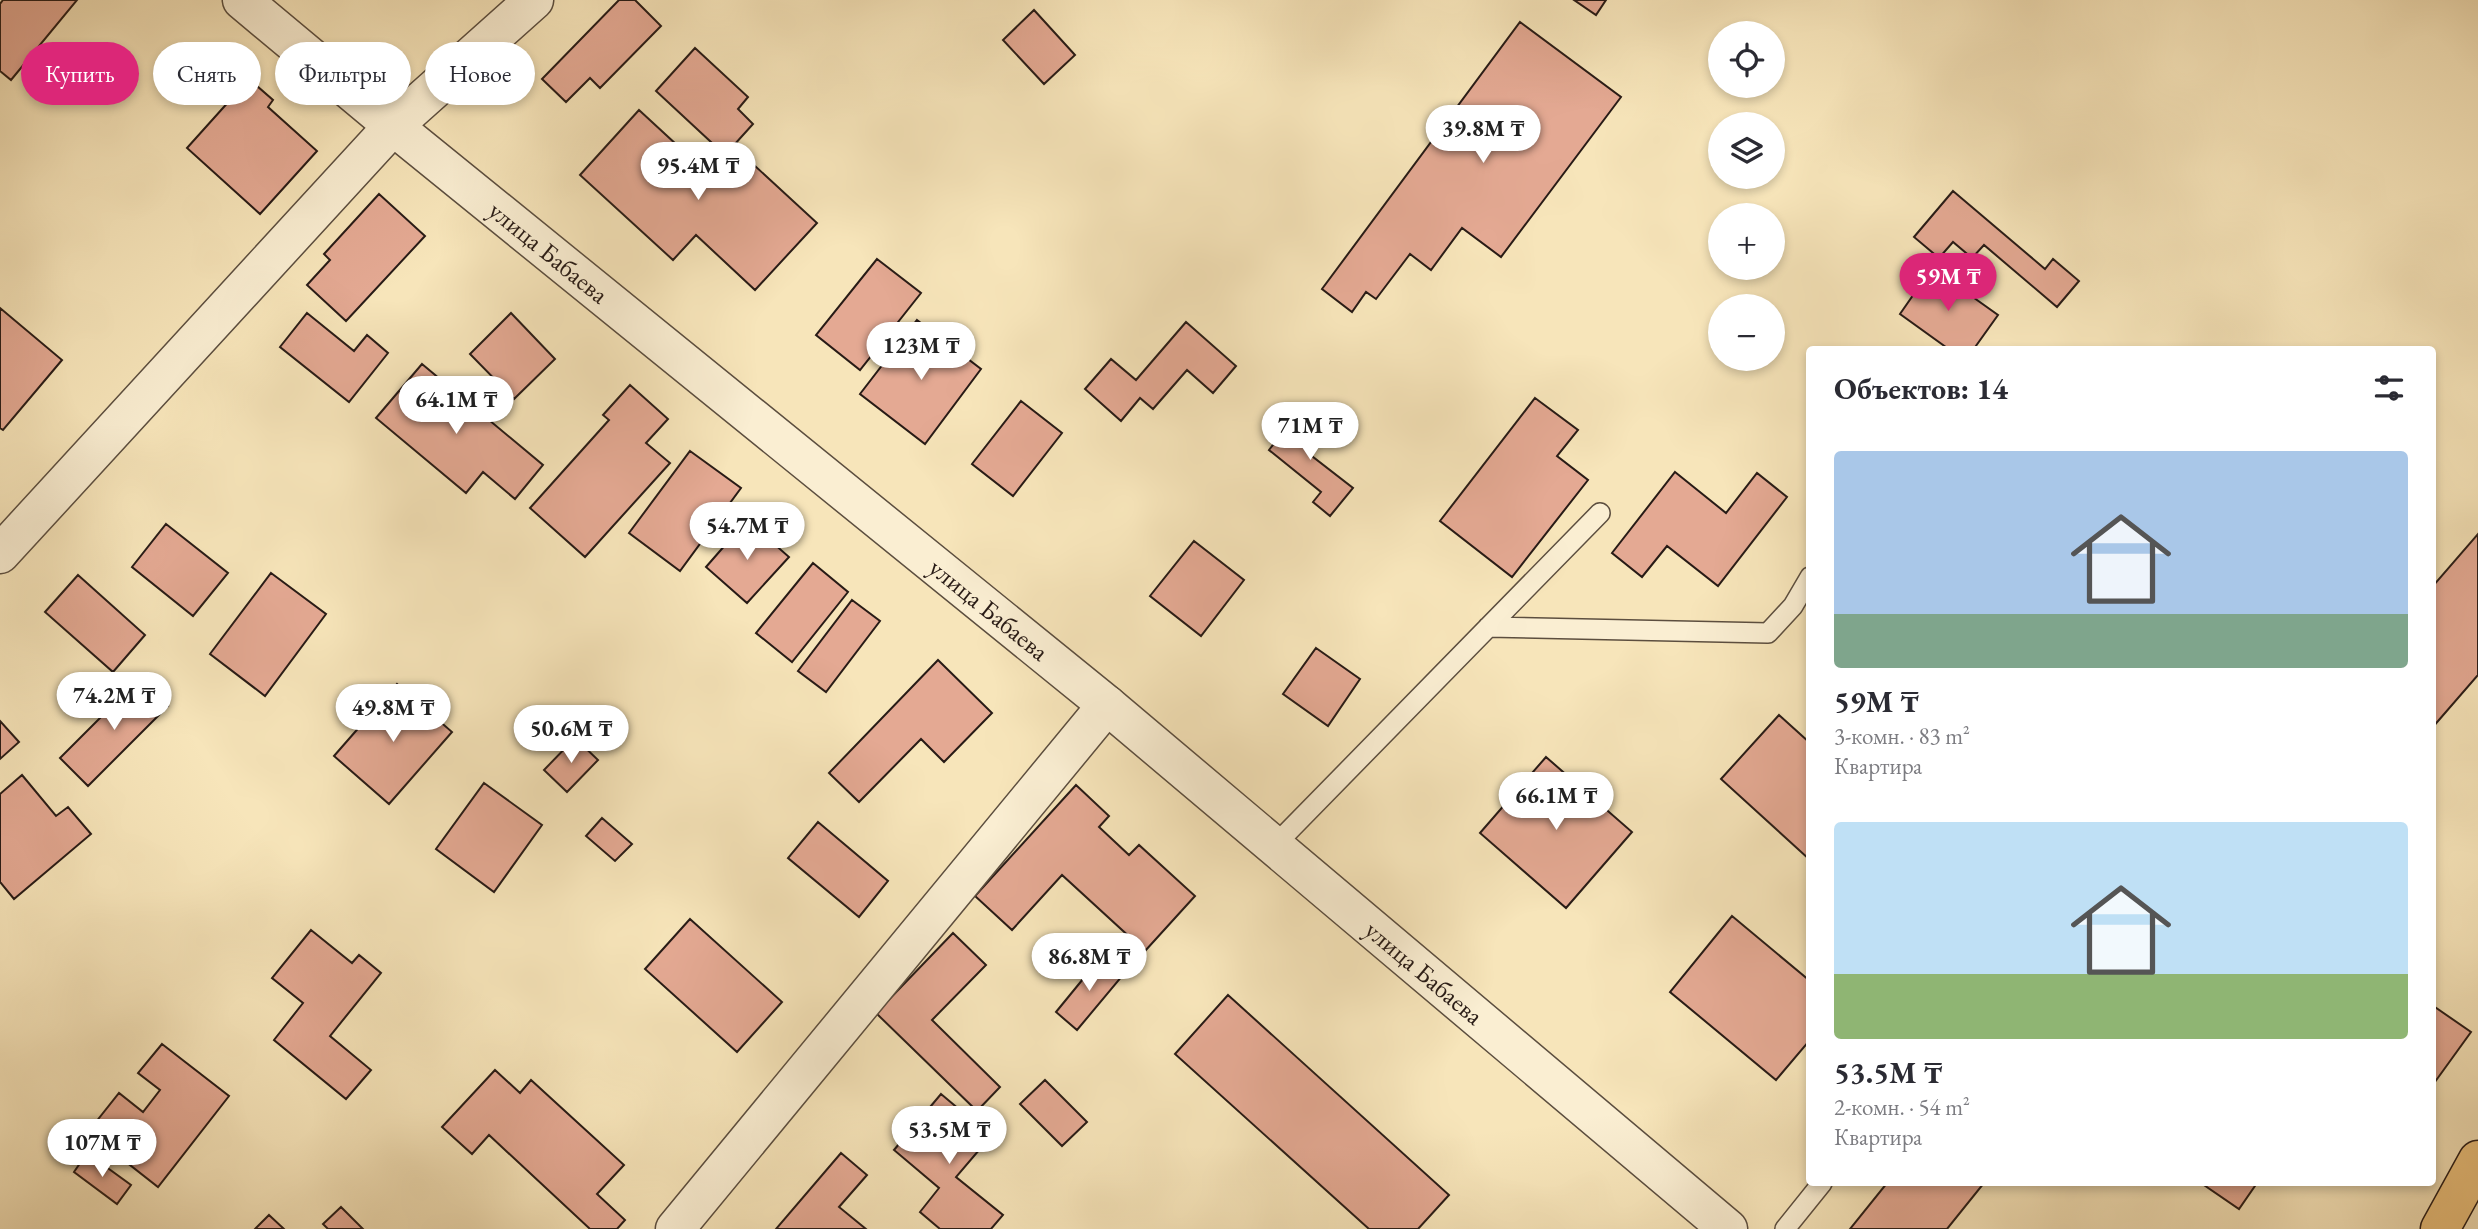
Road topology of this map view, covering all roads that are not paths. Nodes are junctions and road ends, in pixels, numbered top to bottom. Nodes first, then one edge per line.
1 (242, 0) edge
2 (534, 0) edge
3 (393, 126) junction
4 (1600, 513) dead end
5 (0, 554) edge
6 (1806, 584) edge
7 (1488, 627) junction
8 (1107, 705) junction
9 (1274, 846) junction
10 (2478, 1160) edge
11 (1820, 1186) edge
12 (675, 1229) edge
13 (1728, 1229) edge
14 (1784, 1229) edge
15 (2440, 1229) edge

1 - 3 street, улица Бабаева
2 - 3 street
3 - 5 street
3 - 8 street, улица Бабаева
4 - 7 lane
6 - 7 lane
7 - 9 lane
8 - 9 street, улица Бабаева
8 - 12 street
9 - 13 street, улица Бабаева
10 - 15 main road
11 - 14 lane

